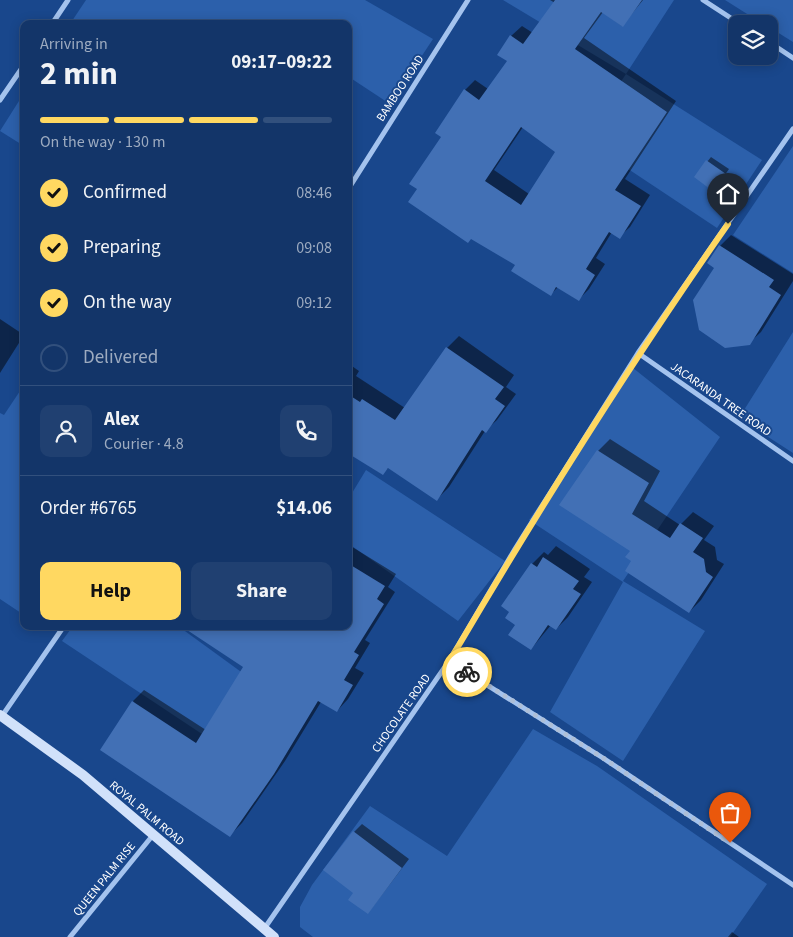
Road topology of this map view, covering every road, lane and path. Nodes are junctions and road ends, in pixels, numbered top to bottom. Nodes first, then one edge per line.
1 (68, 0) edge
2 (468, 0) edge
3 (703, 0) edge
4 (728, 16) edge
5 (55, 20) edge
6 (778, 48) edge
7 (793, 58) edge
8 (20, 71) edge
9 (0, 100) edge
10 (793, 129) edge
11 (352, 183) edge
12 (638, 353) junction
13 (793, 461) edge
14 (61, 630) edge
15 (449, 661) junction
16 (1, 715) edge
17 (154, 834) junction
18 (793, 885) edge
19 (264, 928) junction
20 (70, 937) edge
21 (274, 937) edge

1 - 5 street
2 - 11 street, BAMBOO ROAD
3 - 4 street
6 - 7 street
8 - 9 street
10 - 12 street, CHOCOLATE ROAD
12 - 13 street, JACARANDA TREE ROAD
12 - 15 street, CHOCOLATE ROAD
14 - 16 street
15 - 18 street
15 - 19 street, CHOCOLATE ROAD
16 - 17 street, ROYAL PALM ROAD
17 - 19 street, ROYAL PALM ROAD
17 - 20 street, QUEEN PALM RISE
19 - 21 street, ROYAL PALM ROAD

